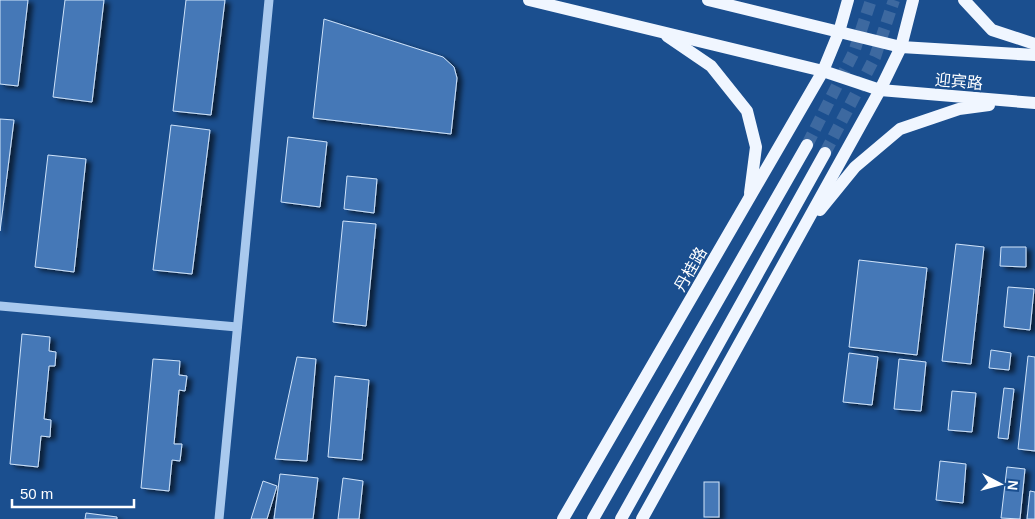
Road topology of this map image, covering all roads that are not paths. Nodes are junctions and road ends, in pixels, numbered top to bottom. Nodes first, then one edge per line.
1 (269, 0) edge
2 (529, 0) edge
3 (708, 0) edge
4 (848, 0) edge
5 (913, 0) edge
6 (964, 0) edge
7 (660, 32) junction
8 (839, 32) junction
9 (1035, 44) edge
10 (901, 47) junction
11 (1035, 55) edge
12 (824, 71) junction
13 (880, 90) junction
14 (1013, 101) junction
15 (1035, 103) edge
16 (807, 145) tunnel mouth
17 (826, 153) tunnel mouth
18 (749, 199) junction
19 (799, 236) junction
20 (0, 306) edge
21 (237, 327) junction
22 (219, 519) edge
23 (563, 519) edge
24 (593, 519) edge
25 (621, 519) edge
26 (642, 519) edge

1 - 21 street
2 - 7 main road, 迎宾路
3 - 8 main road, 迎宾路
4 - 8 main road, 丹桂路
5 - 10 main road
6 - 9 main road
7 - 12 main road, 迎宾路
7 - 18 main road
8 - 10 main road, 迎宾路
8 - 12 main road, 丹桂路
10 - 11 main road, 迎宾路
10 - 13 main road
12 - 13 main road, 迎宾路
12 - 18 main road, 丹桂路
13 - 14 main road, 迎宾路
13 - 19 main road
14 - 15 main road, 迎宾路
14 - 19 main road
16 - 24 main road
17 - 25 main road
18 - 23 main road, 丹桂路
19 - 26 main road
20 - 21 street
21 - 22 street

